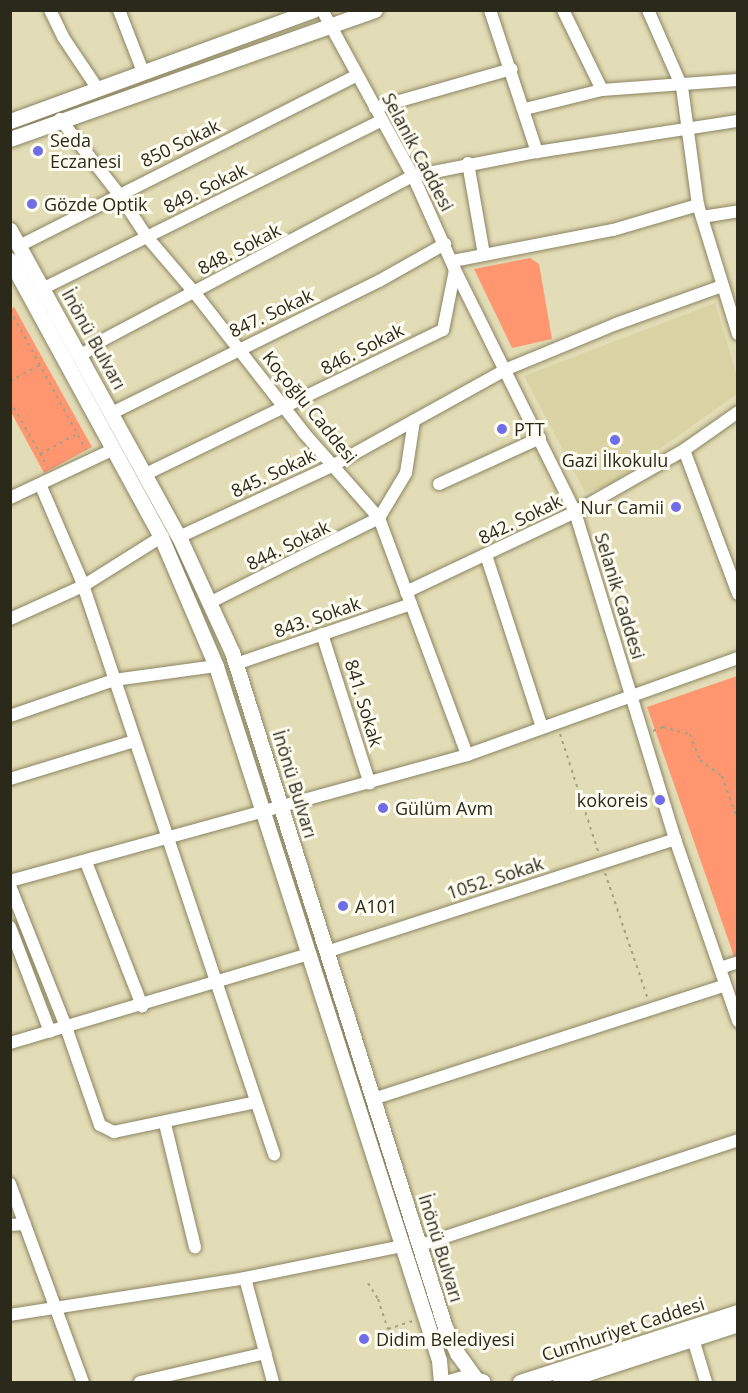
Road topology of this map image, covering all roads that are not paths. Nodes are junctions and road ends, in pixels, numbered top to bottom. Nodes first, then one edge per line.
1 (50, 10) edge
2 (119, 10) edge
3 (313, 10) edge
4 (322, 10) edge
5 (375, 10) edge
6 (490, 10) edge
7 (563, 10) edge
8 (648, 10) edge
9 (329, 26) junction
10 (512, 69) junction
11 (143, 72) junction
12 (357, 75) junction
13 (738, 80) edge
14 (682, 87) junction
15 (98, 88) junction
16 (602, 90) junction
17 (375, 108) junction
18 (525, 109) junction
19 (60, 119) junction
20 (382, 120) junction
21 (10, 121) edge
22 (738, 122) edge
23 (687, 128) junction
24 (10, 139) edge
25 (537, 152) junction
26 (468, 163) junction
27 (413, 176) junction
28 (118, 193) junction
29 (700, 211) junction
30 (738, 211) edge
31 (10, 230) edge
32 (147, 237) junction
33 (445, 244) junction
34 (20, 246) junction
35 (484, 255) junction
36 (10, 260) edge
37 (454, 266) junction
38 (722, 286) junction
39 (44, 288) junction
40 (195, 292) junction
41 (738, 334) edge
42 (239, 348) junction
43 (82, 355) junction
44 (507, 369) junction
45 (286, 408) junction
46 (738, 412) edge
47 (112, 413) junction
48 (414, 421) junction
49 (540, 438) junction
50 (112, 450) junction
51 (684, 450) junction
52 (332, 466) junction
53 (146, 474) junction
54 (40, 484) junction
55 (439, 484) dead end
56 (10, 498) edge
57 (575, 512) junction
58 (379, 518) junction
59 (161, 537) junction
60 (179, 537) junction
61 (486, 555) junction
62 (83, 586) junction
63 (738, 594) edge
64 (408, 598) junction
65 (211, 602) junction
66 (10, 619) edge
67 (322, 634) junction
68 (738, 658) edge
69 (236, 664) junction
70 (216, 666) junction
71 (114, 680) junction
72 (633, 696) junction
73 (10, 716) edge
74 (542, 727) junction
75 (134, 741) junction
76 (467, 755) junction
77 (10, 779) edge
78 (370, 784) junction
79 (283, 806) junction
80 (264, 812) junction
81 (166, 838) junction
82 (675, 839) junction
83 (86, 862) junction
84 (10, 884) edge
85 (10, 927) edge
86 (326, 952) junction
87 (309, 954) junction
88 (738, 962) edge
89 (720, 968) junction
90 (215, 984) junction
91 (725, 985) junction
92 (142, 1006) junction
93 (738, 1020) edge
94 (66, 1027) junction
95 (50, 1032) junction
96 (10, 1043) edge
97 (373, 1099) junction
98 (256, 1102) junction
99 (165, 1124) junction
100 (738, 1140) edge
101 (274, 1154) dead end
102 (10, 1184) edge
103 (25, 1224) junction
104 (10, 1225) edge
105 (421, 1245) junction
106 (402, 1246) junction
107 (195, 1247) dead end
108 (245, 1278) junction
109 (57, 1309) junction
110 (738, 1312) edge
111 (10, 1315) edge
112 (738, 1324) edge
113 (693, 1339) junction
114 (266, 1353) junction
115 (480, 1380) edge
116 (83, 1383) edge
117 (140, 1383) edge
118 (273, 1383) edge
119 (441, 1383) edge
120 (450, 1383) edge
121 (520, 1383) edge
122 (560, 1383) edge
123 (706, 1383) edge

1 - 15 street
2 - 11 street
3 - 11 main road
4 - 9 street, Selanik Caddesi
5 - 9 main road
6 - 10 street
7 - 16 street
8 - 14 street
9 - 12 street, Selanik Caddesi
9 - 19 main road
10 - 17 street
10 - 18 street
11 - 15 main road
12 - 17 street, Selanik Caddesi
12 - 28 street, 850 Sokak
13 - 14 street
14 - 16 street
14 - 23 street
15 - 21 main road
16 - 18 street
17 - 20 street, Selanik Caddesi
18 - 25 street
19 - 24 main road
19 - 28 street, Koçoğlu Caddesi
20 - 27 street, Selanik Caddesi
20 - 32 street, 849. Sokak
22 - 23 street, 848. Sokak
23 - 25 street, 848. Sokak
23 - 29 street
25 - 26 street, 848. Sokak
26 - 27 street, 848. Sokak
26 - 35 street
27 - 33 street, Selanik Caddesi
27 - 40 street, 848. Sokak
28 - 32 street, Koçoğlu Caddesi
28 - 34 street, 850 Sokak
29 - 30 street
29 - 35 street
29 - 38 street
31 - 34 main road, İnönü Bulvarı
32 - 39 street, 849. Sokak
32 - 40 street, Koçoğlu Caddesi
33 - 37 street, Selanik Caddesi
33 - 42 street, 847. Sokak
34 - 39 main road, İnönü Bulvarı
35 - 37 street
36 - 50 main road, İnönü Bulvarı
37 - 44 street, Selanik Caddesi
37 - 45 street, 846. Sokak
38 - 41 street
38 - 44 street, 845. Sokak
39 - 43 main road, İnönü Bulvarı
40 - 42 street, Koçoğlu Caddesi
40 - 43 street, 848. Sokak
42 - 45 street, Koçoğlu Caddesi
42 - 47 street, 847. Sokak
43 - 47 main road, İnönü Bulvarı
44 - 48 street, 845. Sokak
44 - 49 street, Selanik Caddesi
45 - 52 street, Koçoğlu Caddesi
45 - 53 street, 846. Sokak
46 - 51 street, 842. Sokak
47 - 53 main road, İnönü Bulvarı
48 - 52 street, 845. Sokak
48 - 58 street
49 - 55 street
49 - 57 street, Selanik Caddesi
50 - 54 street
50 - 59 main road, İnönü Bulvarı
51 - 57 street, 842. Sokak
51 - 63 street
52 - 58 street, Koçoğlu Caddesi
52 - 60 street, 845. Sokak
53 - 60 main road, İnönü Bulvarı
54 - 56 street
54 - 62 street
57 - 61 street, 842. Sokak
57 - 72 street, Selanik Caddesi
58 - 64 street, Koçoğlu Caddesi
58 - 65 street, 844. Sokak
59 - 62 street
59 - 70 main road, İnönü Bulvarı
60 - 65 main road, İnönü Bulvarı
61 - 64 street, 842. Sokak
61 - 74 street
62 - 66 street
62 - 71 street
64 - 67 street, 843. Sokak
64 - 76 street, Koçoğlu Caddesi
65 - 69 main road, İnönü Bulvarı
67 - 69 street, 843. Sokak
67 - 78 street, 841. Sokak
68 - 72 street
69 - 79 main road, İnönü Bulvarı
70 - 71 street
70 - 80 main road, İnönü Bulvarı
71 - 73 street
71 - 75 street
72 - 74 street
72 - 82 street, Selanik Caddesi
74 - 76 street
75 - 77 street
75 - 81 street
76 - 78 street
78 - 79 street
79 - 80 street
79 - 86 main road, İnönü Bulvarı
80 - 81 street
80 - 87 main road, İnönü Bulvarı
81 - 83 street
81 - 90 street
82 - 86 street, 1052. Sokak
82 - 89 street, Selanik Caddesi
83 - 84 street
83 - 92 street
84 - 94 street
85 - 95 street
86 - 97 main road, İnönü Bulvarı
87 - 90 street
87 - 106 main road, İnönü Bulvarı
88 - 89 street
89 - 91 street, Selanik Caddesi
90 - 92 street
90 - 98 street
91 - 93 street, Selanik Caddesi
91 - 97 street
92 - 94 street
94 - 95 street
94 - 99 street
95 - 96 street
97 - 105 main road, İnönü Bulvarı
98 - 99 street
98 - 101 street
99 - 107 street
100 - 105 street
102 - 103 street
103 - 104 street
103 - 109 street
105 - 115 main road, İnönü Bulvarı
106 - 108 street
106 - 119 main road, İnönü Bulvarı
108 - 109 street
108 - 114 street
109 - 111 street
109 - 116 street
110 - 121 main road, Cumhuriyet Caddesi
112 - 113 main road, Cumhuriyet Caddesi
113 - 122 main road, Cumhuriyet Caddesi
113 - 123 street
114 - 117 street
114 - 118 street
115 - 120 main road

